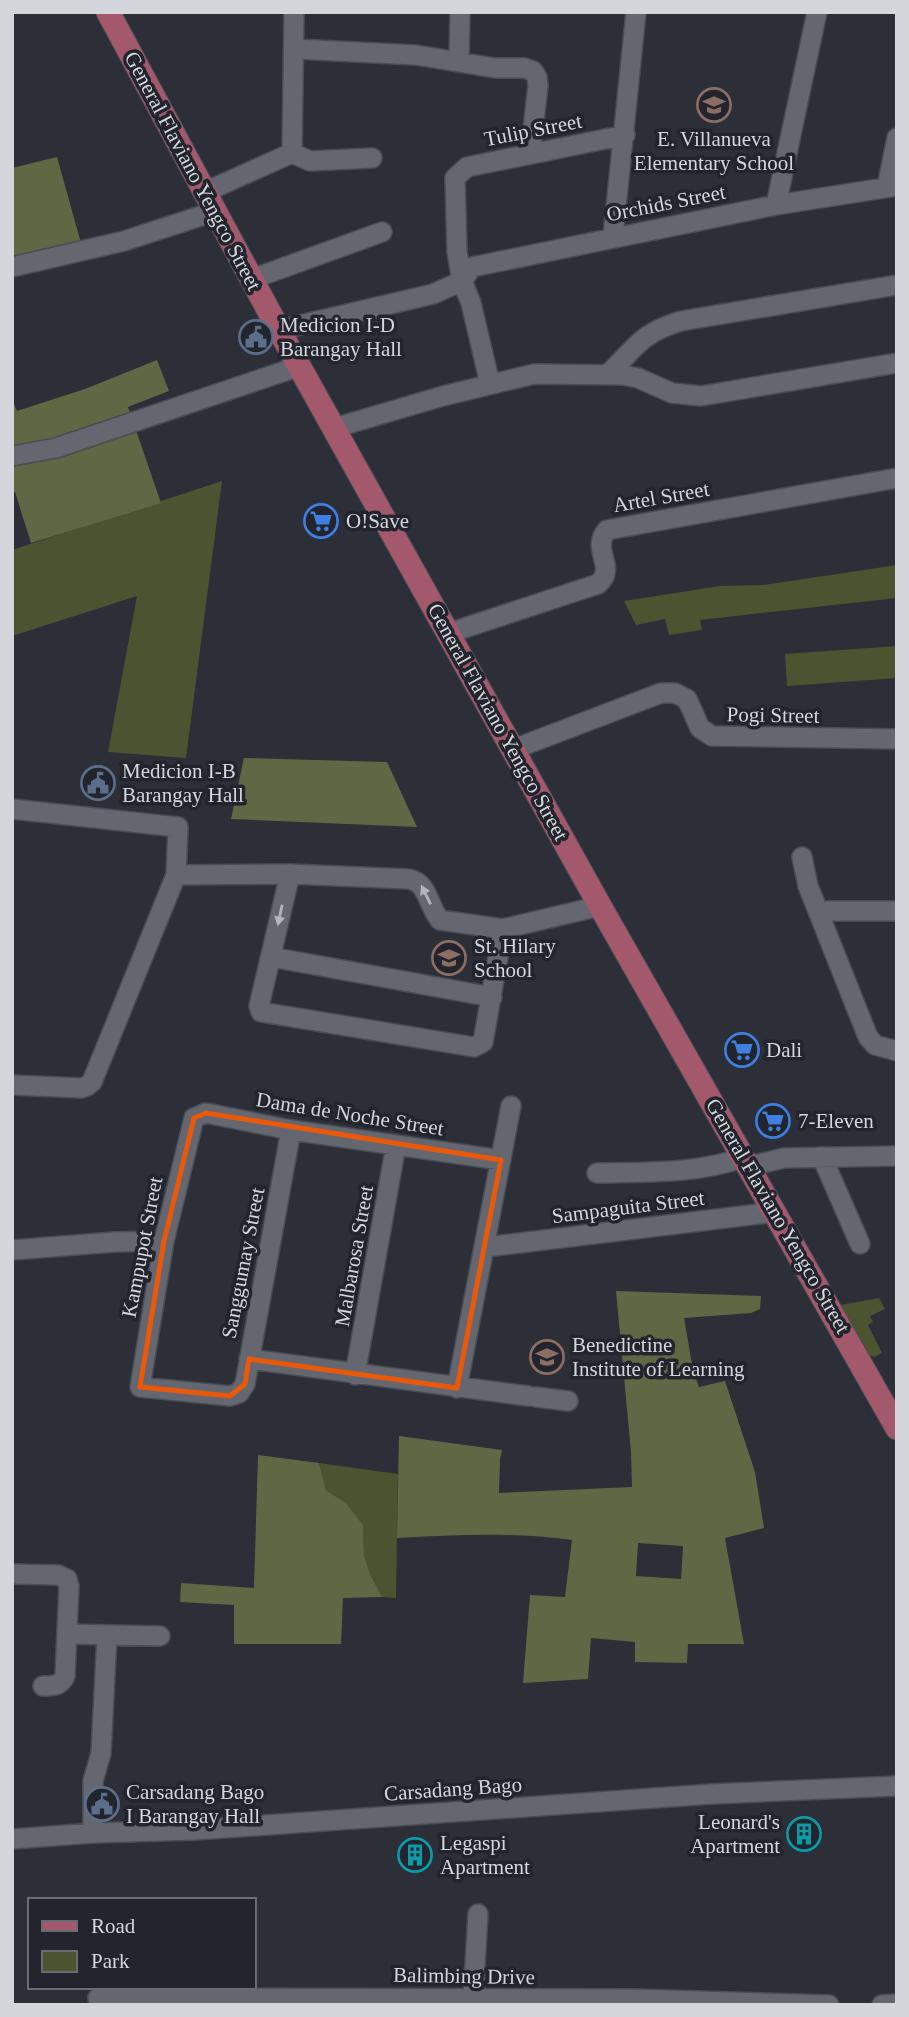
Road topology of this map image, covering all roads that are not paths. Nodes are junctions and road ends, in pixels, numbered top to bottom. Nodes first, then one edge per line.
1 (108, 12) edge
2 (294, 12) edge
3 (460, 12) edge
4 (636, 12) edge
5 (817, 12) edge
6 (295, 49) junction
7 (459, 61) junction
8 (625, 135) junction
9 (897, 138) edge
10 (292, 153) junction
11 (530, 154) junction
12 (372, 158) dead end
13 (892, 186) edge
14 (210, 202) junction
15 (776, 205) junction
16 (382, 232) dead end
17 (613, 236) junction
18 (12, 267) edge
19 (252, 279) junction
20 (462, 281) junction
21 (897, 285) edge
22 (279, 330) junction
23 (897, 363) edge
24 (300, 366) junction
25 (608, 374) junction
26 (489, 384) junction
27 (334, 428) junction
28 (12, 456) edge
29 (897, 478) edge
30 (449, 634) junction
31 (897, 739) edge
32 (514, 749) junction
33 (12, 809) edge
34 (802, 857) dead end
35 (289, 874) junction
36 (176, 875) junction
37 (600, 906) junction
38 (818, 911) junction
39 (897, 911) edge
40 (503, 929) junction
41 (271, 957) junction
42 (492, 997) junction
43 (897, 1051) edge
44 (12, 1084) edge
45 (512, 1106) dead end
46 (194, 1118) joint
47 (291, 1130) junction
48 (397, 1145) junction
49 (822, 1157) junction
50 (897, 1157) edge
51 (501, 1160) junction
52 (747, 1161) junction
53 (597, 1173) dead end
54 (775, 1212) junction
55 (164, 1241) junction
56 (860, 1244) dead end
57 (486, 1247) junction
58 (12, 1250) edge
59 (249, 1359) junction
60 (355, 1375) junction
61 (457, 1388) junction
62 (230, 1396) joint
63 (568, 1401) dead end
64 (897, 1428) edge
65 (12, 1574) edge
66 (67, 1634) junction
67 (107, 1635) junction
68 (160, 1636) dead end
69 (43, 1686) dead end
70 (897, 1786) edge
71 (93, 1833) junction
72 (12, 1839) edge
73 (478, 1914) dead end
74 (99, 1997) dead end
75 (473, 1998) junction
76 (253, 2001) edge
77 (308, 2001) edge
78 (633, 2002) edge
79 (897, 2004) edge
80 (829, 2005) edge
81 (882, 2005) edge

1 - 14 main road, General Flaviano Yengco Street
2 - 6 street
3 - 7 street
4 - 8 street
5 - 15 street
6 - 7 street
6 - 10 street
7 - 11 street
8 - 11 street, Tulip Street
8 - 17 street
9 - 13 street
10 - 12 street
10 - 14 street
11 - 20 street, Tulip Street
13 - 15 street, Orchids Street
14 - 18 street
14 - 19 main road, General Flaviano Yengco Street
15 - 17 street, Orchids Street
16 - 19 street
17 - 20 street, Orchids Street
19 - 22 main road, General Flaviano Yengco Street
20 - 22 street, Orchids Street
20 - 26 street
21 - 25 street
22 - 24 main road, General Flaviano Yengco Street
23 - 25 street
24 - 27 main road, General Flaviano Yengco Street
24 - 28 street
25 - 26 street
26 - 27 street
27 - 30 main road, General Flaviano Yengco Street
29 - 30 street, Artel Street
30 - 32 main road, General Flaviano Yengco Street
31 - 32 street, Pogi Street
32 - 37 main road, General Flaviano Yengco Street
33 - 36 street
34 - 38 street
35 - 36 street
40 -> 35 street
35 -> 41 street
36 - 44 street
37 - 40 street
37 - 52 main road, General Flaviano Yengco Street
38 - 39 street
38 - 43 street
40 - 42 street
41 - 42 street
41 - 42 street
45 - 51 street
46 - 47 street, Dama de Noche Street
46 - 55 street, Kampupot Street
47 - 48 street, Dama de Noche Street
47 - 59 street, Sanggumay Street
48 - 51 street, Dama de Noche Street
48 - 60 street, Malbarosa Street
49 - 50 street
49 - 52 street
49 - 56 street
51 - 57 street
52 - 53 street
52 - 54 main road, General Flaviano Yengco Street
54 - 57 street, Sampaguita Street
54 - 64 main road, General Flaviano Yengco Street
55 - 58 street
55 - 62 street, Kampupot Street
57 - 61 street
59 - 60 street
59 - 62 street, Sanggumay Street
60 - 61 street
61 - 63 street
65 - 66 street
66 - 67 street
66 - 69 street
67 - 68 street
67 - 71 street
70 - 71 street, Carsadang Bago
71 - 72 street, Carsadang Bago
73 - 75 street
74 - 76 street, Balimbing Drive
75 - 77 street, Balimbing Drive
75 - 78 street, Balimbing Drive
76 - 77 street, Balimbing Drive
78 - 80 street, Balimbing Drive
79 - 81 street

